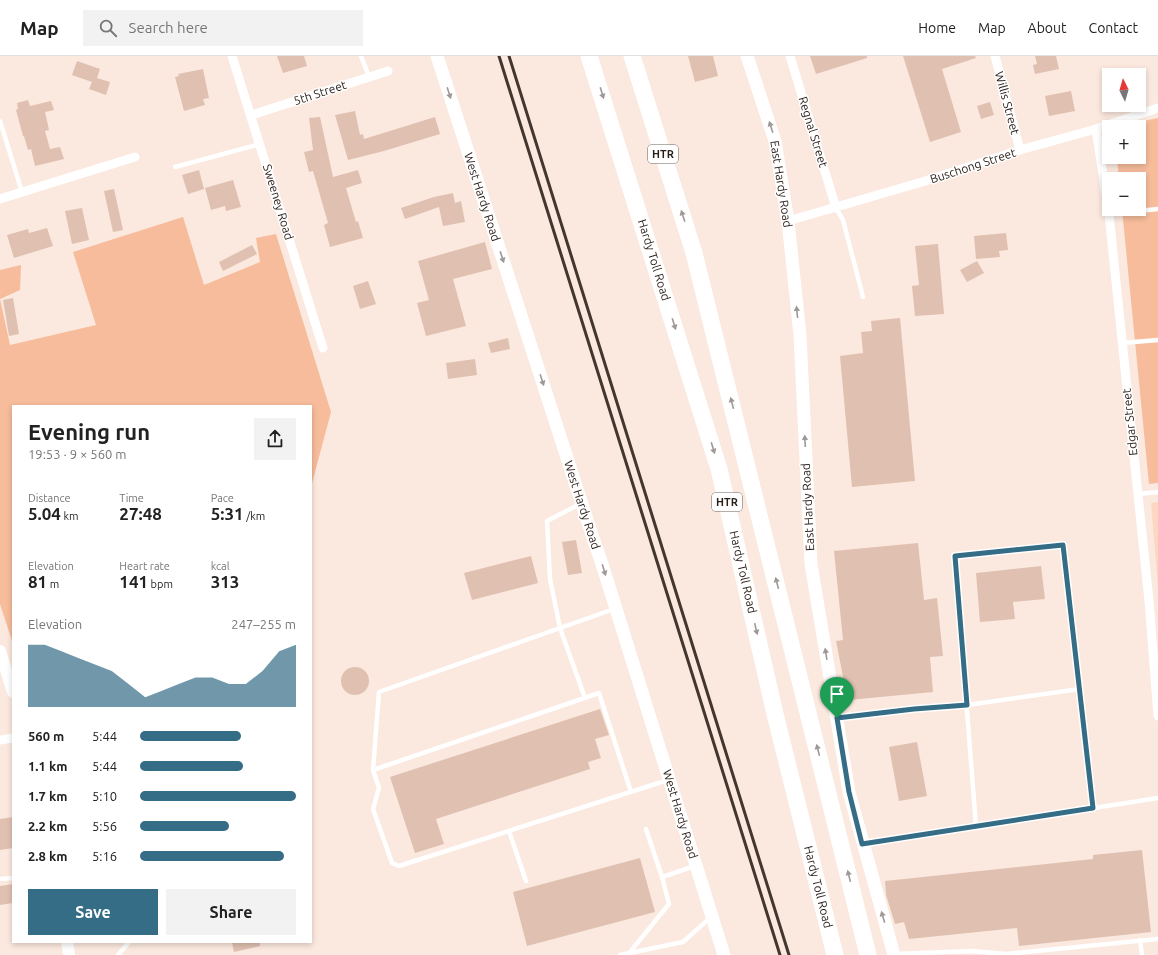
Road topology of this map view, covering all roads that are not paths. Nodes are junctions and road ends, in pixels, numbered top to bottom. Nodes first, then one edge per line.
1 (232, 56) edge
2 (361, 56) edge
3 (437, 56) edge
4 (589, 56) edge
5 (632, 56) edge
6 (747, 56) edge
7 (790, 56) edge
8 (995, 56) edge
9 (388, 71) dead end
10 (369, 77) junction
11 (1158, 108) edge
12 (252, 115) junction
13 (0, 122) edge
14 (1096, 129) junction
15 (260, 144) junction
16 (1020, 150) junction
17 (135, 157) dead end
18 (175, 168) dead end
19 (1103, 172) edge
20 (22, 192) junction
21 (0, 199) edge
22 (836, 208) junction
23 (1158, 209) edge
24 (1146, 210) edge
25 (1109, 216) edge
26 (788, 221) junction
27 (864, 297) dead end
28 (1158, 340) edge
29 (1122, 343) junction
30 (323, 348) dead end
31 (1158, 492) edge
32 (1138, 494) junction
33 (582, 503) junction
34 (616, 608) junction
35 (560, 628) junction
36 (0, 651) edge
37 (12, 689) edge
38 (1080, 689) junction
39 (584, 698) junction
40 (967, 705) junction
41 (1158, 716) edge
42 (837, 718) junction
43 (12, 738) edge
44 (0, 740) edge
45 (373, 770) junction
46 (670, 780) junction
47 (631, 792) junction
48 (1158, 798) edge
49 (1093, 808) junction
50 (976, 826) junction
51 (646, 829) dead end
52 (509, 831) junction
53 (862, 844) junction
54 (696, 865) junction
55 (662, 877) junction
56 (12, 878) edge
57 (0, 879) edge
58 (526, 881) dead end
59 (712, 916) junction
60 (1158, 938) edge
61 (1140, 940) junction
62 (67, 943) edge
63 (127, 943) edge
64 (630, 952) junction
65 (935, 953) edge
66 (69, 955) edge
67 (118, 955) edge
68 (620, 955) edge
69 (724, 955) edge
70 (836, 955) edge
71 (868, 955) edge
72 (894, 955) edge
73 (1142, 955) edge

1 - 12 street, Sweeney Road
2 - 10 lane
3 -> 33 main road, West Hardy Road
4 -> 70 highway, Hardy Toll Road / HTR
71 -> 5 highway, HTR
26 -> 6 main road, East Hardy Road
7 - 22 street, Regnal Street
8 - 16 street, Willis Street
9 - 10 street, 5th Street
10 - 12 street, 5th Street
11 - 14 street, Buschong Street
12 - 15 street, Sweeney Road
13 - 20 lane
14 - 16 street, Buschong Street
14 - 19 street, Edgar Street
15 - 18 lane
15 - 30 street, Sweeney Road
16 - 22 street, Buschong Street
17 - 20 street
20 - 21 street
22 - 26 street, Buschong Street
22 - 27 lane
23 - 24 lane
25 - 29 street, Edgar Street
42 -> 26 main road, East Hardy Road
28 - 29 lane
29 - 32 street, Edgar Street
31 - 32 lane
32 - 41 street, Edgar Street
33 -> 34 main road, West Hardy Road
33 - 35 lane
34 - 35 lane
34 - 46 main road, West Hardy Road
35 - 39 lane
35 - 45 lane
36 - 37 street
38 - 40 lane
38 - 40 lane
38 - 49 lane
39 - 45 lane
39 - 47 lane
40 - 42 lane
40 - 50 lane
42 - 53 main road, East Hardy Road
43 - 44 street
45 - 52 lane
46 - 47 lane
46 - 54 main road, West Hardy Road
47 - 52 lane
48 - 49 lane
49 - 50 lane
50 - 53 lane
51 - 55 lane
52 - 58 lane
72 -> 53 main road, East Hardy Road
54 - 55 lane
54 - 59 main road, West Hardy Road
55 - 64 lane
56 - 57 lane
59 - 64 lane
59 - 69 main road, West Hardy Road
60 - 61 lane
61 - 65 lane
61 - 73 lane
62 - 66 street
63 - 67 lane
64 - 68 lane
65 - 72 lane

